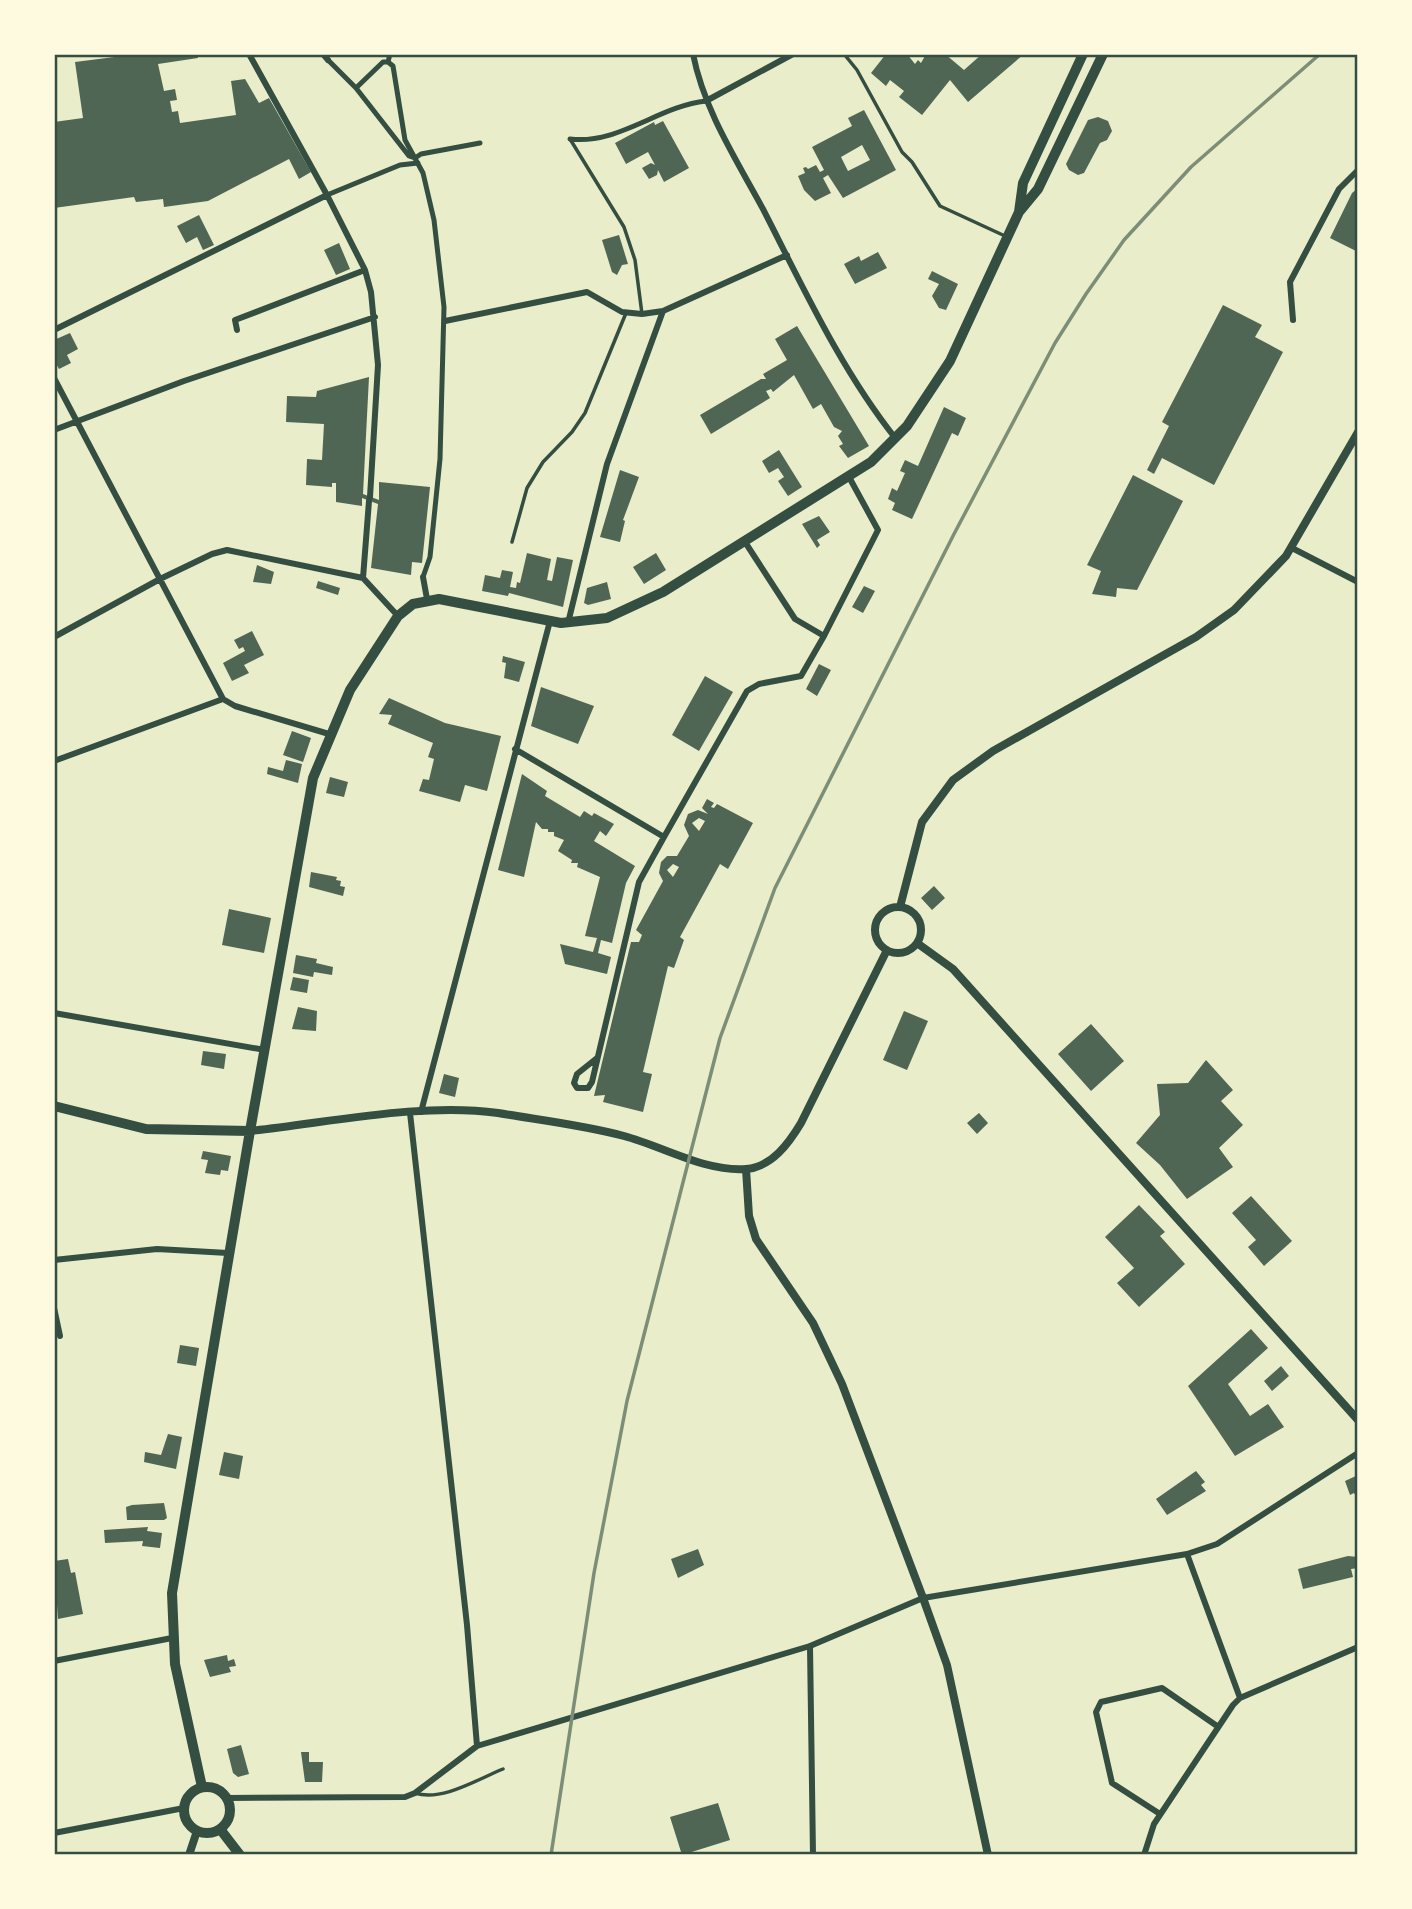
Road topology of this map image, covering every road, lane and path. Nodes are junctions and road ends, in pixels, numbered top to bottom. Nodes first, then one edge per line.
1 (249, 54) edge
2 (390, 54) edge
3 (693, 54) edge
4 (793, 54) edge
5 (844, 54) edge
6 (1083, 54) edge
7 (1103, 54) edge
8 (325, 57) edge
9 (388, 62) junction
10 (356, 88) junction
11 (706, 101) junction
12 (570, 139) joint
13 (480, 143) dead end
14 (416, 160) junction
15 (1358, 170) edge
16 (327, 195) junction
17 (1019, 212) junction
18 (1007, 236) junction
19 (787, 255) junction
20 (365, 270) junction
21 (663, 311) junction
22 (626, 313) junction
23 (642, 314) junction
24 (375, 317) junction
25 (1293, 320) dead end
26 (445, 321) junction
27 (54, 330) edge
28 (237, 330) dead end
29 (54, 378) edge
30 (76, 421) junction
31 (54, 430) edge
32 (1358, 432) edge
33 (896, 439) junction
34 (849, 477) junction
35 (512, 542) dead end
36 (745, 542) junction
37 (1292, 548) junction
38 (423, 577) joint
39 (363, 578) junction
40 (160, 579) junction
41 (1358, 582) edge
42 (427, 599) junction
43 (398, 616) junction
44 (550, 621) junction
45 (568, 624) junction
46 (824, 636) junction
47 (54, 637) edge
48 (223, 699) junction
49 (329, 734) junction
50 (515, 749) junction
51 (54, 761) edge
52 (664, 837) junction
53 (900, 907) junction
54 (917, 943) junction
55 (887, 950) junction
56 (54, 1013) edge
57 (265, 1050) junction
58 (597, 1058) junction
59 (54, 1106) edge
60 (421, 1112) junction
61 (410, 1113) junction
62 (250, 1131) junction
63 (746, 1169) junction
64 (228, 1253) junction
65 (54, 1260) edge
66 (54, 1308) edge
67 (60, 1336) dead end
68 (1358, 1420) edge
69 (1358, 1453) edge
70 (1187, 1554) junction
71 (923, 1598) junction
72 (173, 1638) junction
73 (810, 1646) junction
74 (1358, 1647) edge
75 (54, 1661) edge
76 (1240, 1698) junction
77 (1217, 1726) junction
78 (477, 1746) junction
79 (503, 1769) dead end
80 (202, 1787) junction
81 (415, 1793) junction
82 (228, 1798) junction
83 (184, 1808) junction
84 (1160, 1814) junction
85 (220, 1829) junction
86 (197, 1831) junction
87 (54, 1833) edge
88 (189, 1855) edge
89 (240, 1855) edge
90 (813, 1855) edge
91 (988, 1855) edge
92 (1144, 1855) edge

1 - 16 street
2 - 9 street
3 - 11 street
4 - 11 street
5 - 18 lane
6 - 17 main road
7 - 17 main road
8 - 10 street
9 - 10 street
9 - 14 street
10 - 14 street
11 - 12 street
11 - 19 street
12 - 23 lane
13 - 14 street
14 - 16 street
14 - 26 street
15 - 25 street
16 - 20 street
16 - 27 street
17 - 18 main road
18 - 33 main road
19 - 21 street
19 - 33 street
20 - 24 street
20 - 28 street
21 - 23 street
21 - 45 street
22 - 23 street
22 - 26 street
22 - 35 lane
24 - 30 street
24 - 39 street
26 - 38 street
29 - 30 street
30 - 31 street
30 - 40 street
32 - 37 street
33 - 34 main road
34 - 36 main road
34 - 46 street
36 - 45 main road
36 - 46 street
37 - 41 street
37 - 53 street
38 - 42 street
39 - 40 street
39 - 43 street
40 - 47 street
40 - 48 street
42 - 43 main road
42 - 44 main road
43 - 49 main road
44 - 45 main road
44 - 50 street
46 - 52 street
48 - 49 street
48 - 51 street
49 - 57 main road
50 - 52 street
50 - 60 street
52 - 58 street
53 - 54 street
53 - 55 street
54 - 55 street
54 - 68 street
55 - 63 street
56 - 57 street
57 - 62 main road
58 - 58 street
59 - 62 main road
60 - 61 street
60 - 63 street
61 - 62 street
61 - 78 street
62 - 64 main road
63 - 71 street
64 - 65 street
64 - 72 main road
66 - 67 street
69 - 70 street
70 - 71 street
70 - 76 street
71 - 73 street
71 - 91 street
72 - 75 street
72 - 80 main road
73 - 78 street
73 - 90 street
74 - 76 street
76 - 77 street
77 - 84 street
77 - 84 street
78 - 81 street
79 - 81 lane
80 - 82 main road
80 - 83 main road
81 - 82 street
82 - 85 main road
83 - 86 main road
83 - 87 street
84 - 92 street
85 - 86 main road
85 - 89 main road
86 - 88 street

